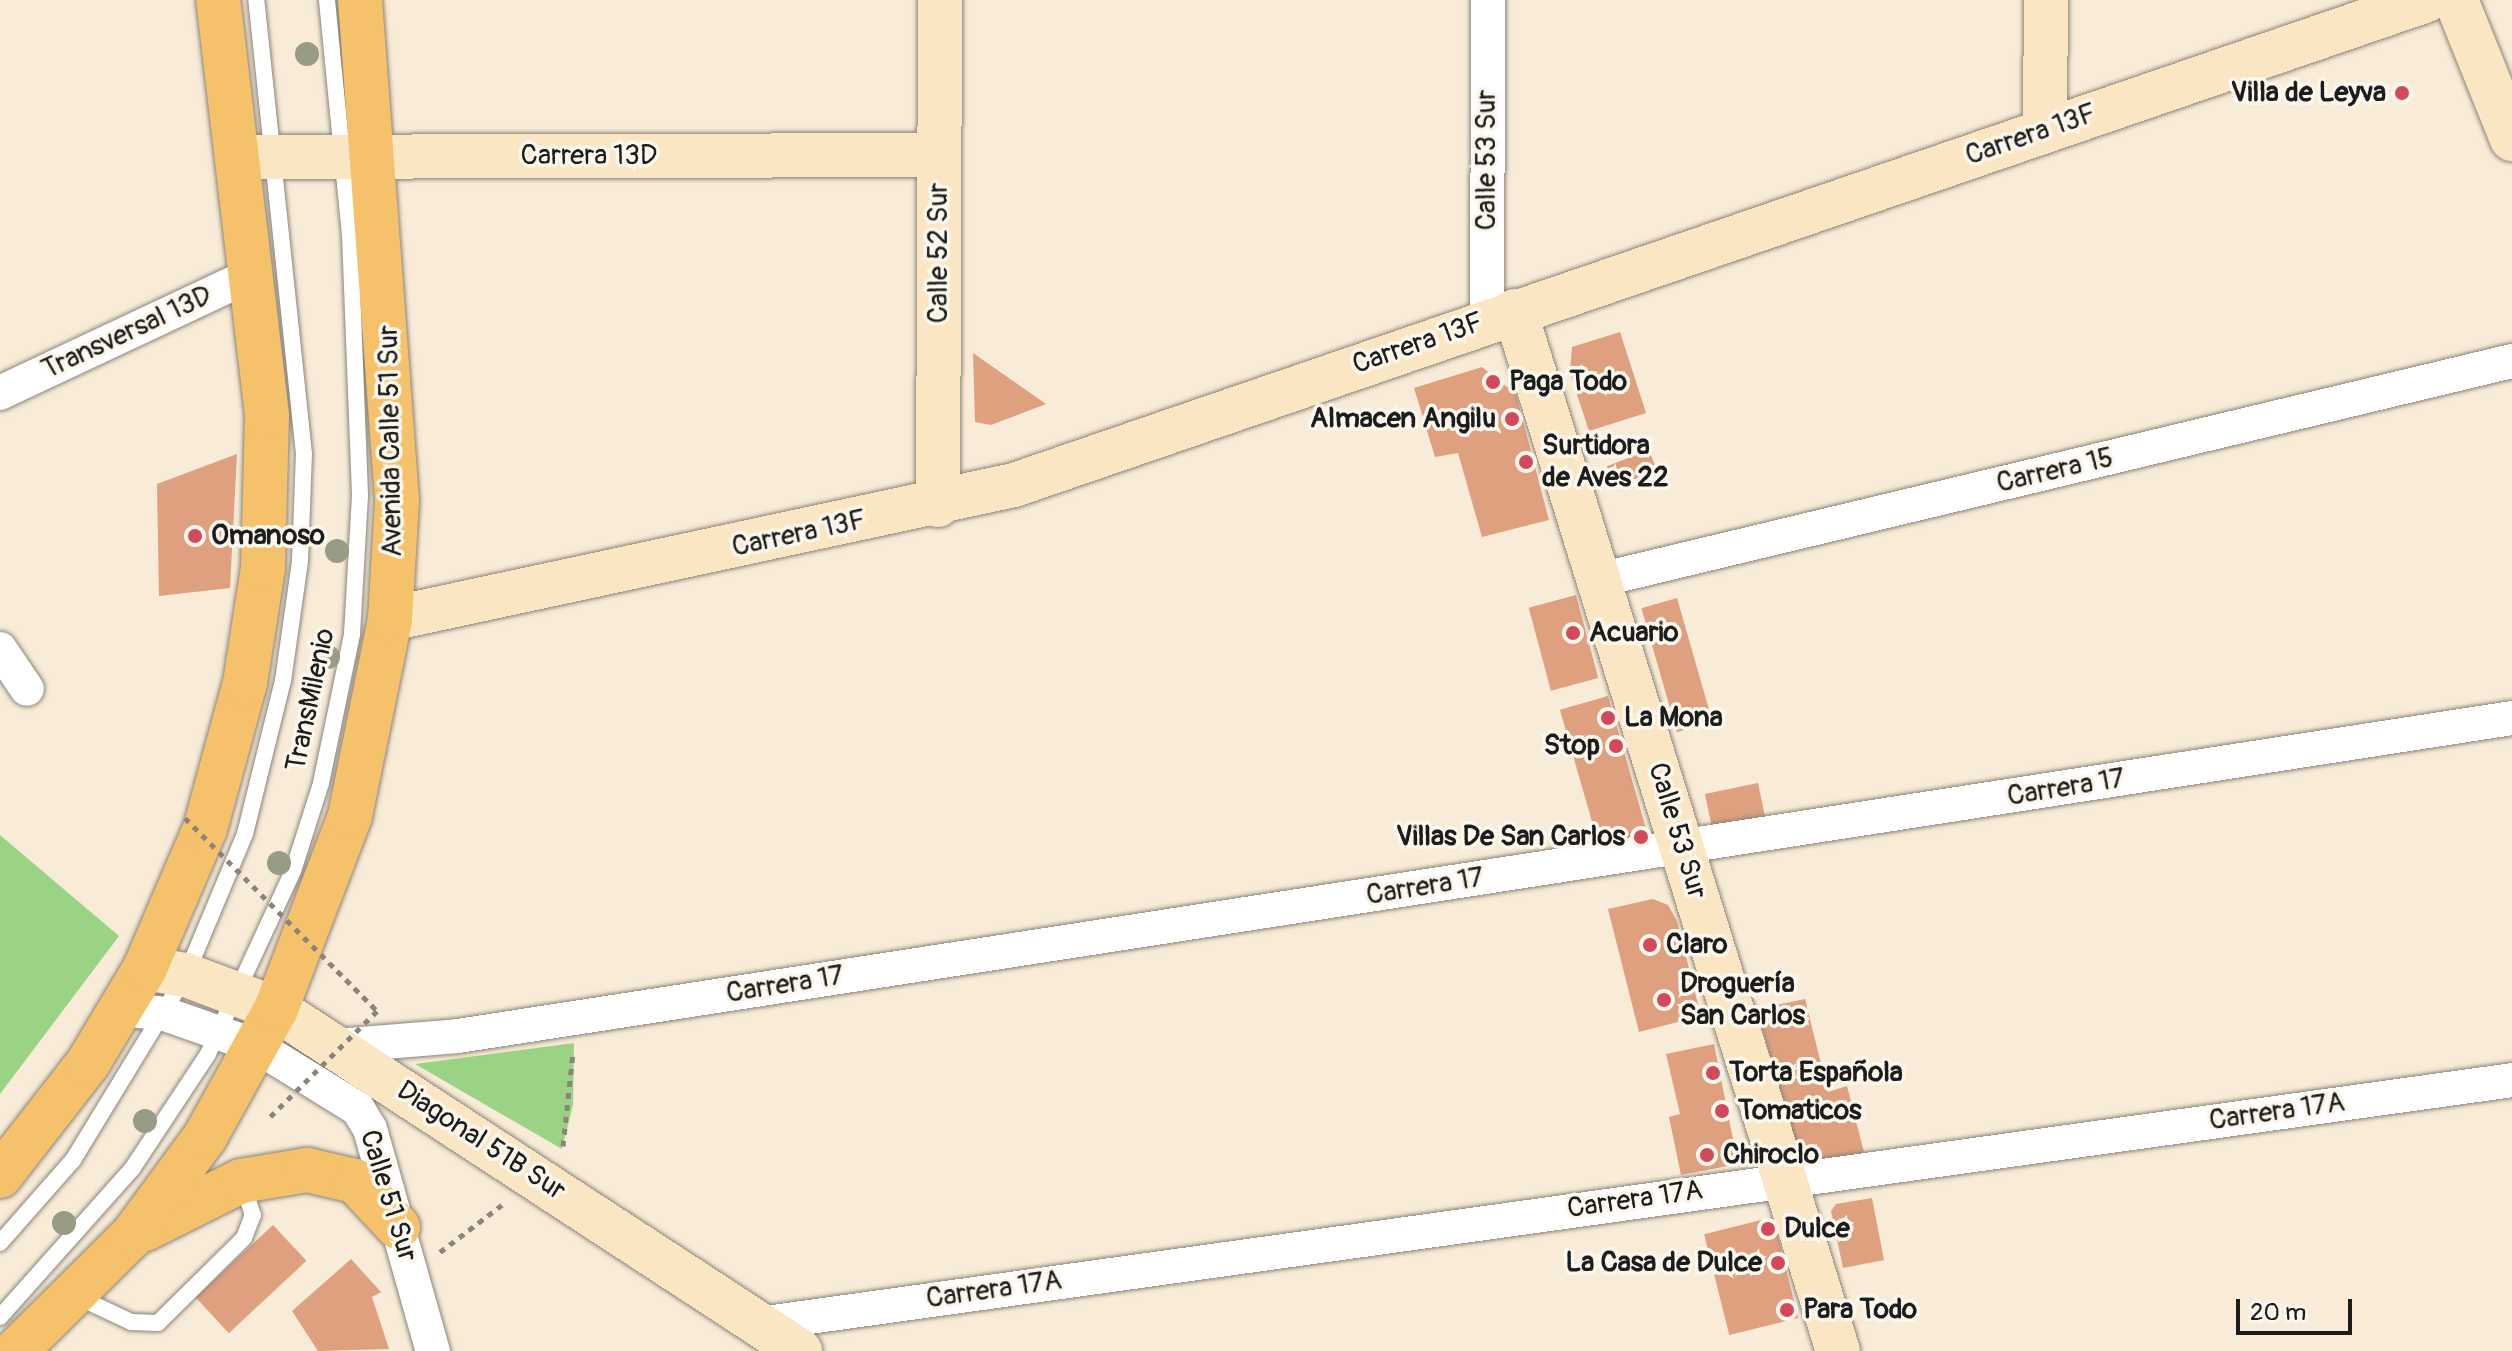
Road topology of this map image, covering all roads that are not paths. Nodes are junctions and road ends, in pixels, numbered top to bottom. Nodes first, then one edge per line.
1 (218, 0) edge
2 (256, 0) edge
3 (327, 0) edge
4 (360, 0) edge
5 (940, 0) edge
6 (1488, 0) edge
7 (2046, 0) edge
8 (2427, 0) edge
9 (2456, 0) edge
10 (2045, 130) junction
11 (2512, 139) edge
12 (939, 155) junction
13 (359, 156) junction
14 (257, 157) junction
15 (253, 274) junction
16 (1501, 316) junction
17 (2512, 361) edge
18 (0, 393) edge
19 (938, 505) junction
20 (1599, 580) junction
21 (390, 619) junction
22 (0, 649) edge
23 (27, 689) dead end
24 (2512, 718) edge
25 (1682, 847) junction
26 (165, 971) junction
27 (122, 1009) junction
28 (165, 1014) junction
29 (248, 1020) junction
30 (337, 1046) junction
31 (2512, 1080) edge
32 (0, 1176) edge
33 (1785, 1179) junction
34 (241, 1181) junction
35 (398, 1227) junction
36 (132, 1236) junction
37 (0, 1243) edge
38 (75, 1295) junction
39 (0, 1317) edge
40 (759, 1324) junction
41 (16, 1351) edge
42 (433, 1351) edge
43 (800, 1351) edge
44 (1838, 1351) edge

1 - 14 main road
2 - 14 lane, TransMilenio
3 - 13 lane, TransMilenio
4 - 13 main road, Avenida Calle 51 Sur
5 - 12 street, Calle 52 Sur
6 - 16 street, Calle 53 Sur
7 - 10 street
8 - 10 street, Carrera 13F
9 - 11 street
10 - 16 street, Carrera 13F
12 - 13 street, Carrera 13D
12 - 19 street, Calle 52 Sur
13 - 14 street, Carrera 13D
13 - 21 main road, Avenida Calle 51 Sur
13 - 29 lane, TransMilenio
14 - 15 main road
14 - 26 lane, TransMilenio
15 - 18 street, Transversal 13D
15 - 26 main road
16 - 19 street, Carrera 13F
16 - 20 street, Calle 53 Sur
17 - 20 street, Carrera 15
19 - 21 street, Carrera 13F
20 - 25 street, Calle 53 Sur
21 - 29 main road, Avenida Calle 51 Sur
22 - 23 street
24 - 25 street, Carrera 17
25 - 30 street, Carrera 17
25 - 33 street, Calle 53 Sur
26 - 27 main road
26 - 28 lane, TransMilenio
26 - 29 street, Diagonal 51B Sur
27 - 28 street, Calle 51 Sur
27 - 32 main road
28 - 29 street, Calle 51 Sur
28 - 37 lane, TransMilenio
29 - 30 street, Diagonal 51B Sur
29 - 35 street, Calle 51 Sur
29 - 36 main road, Avenida Calle 51 Sur
29 - 39 lane, TransMilenio
30 - 40 street, Diagonal 51B Sur
31 - 33 street, Carrera 17A
33 - 40 street, Carrera 17A
33 - 44 street, Calle 53 Sur
34 - 35 main road
34 - 36 main road
34 - 38 lane
35 - 42 street, Calle 51 Sur
36 - 38 main road
38 - 41 main road
40 - 43 street, Diagonal 51B Sur

